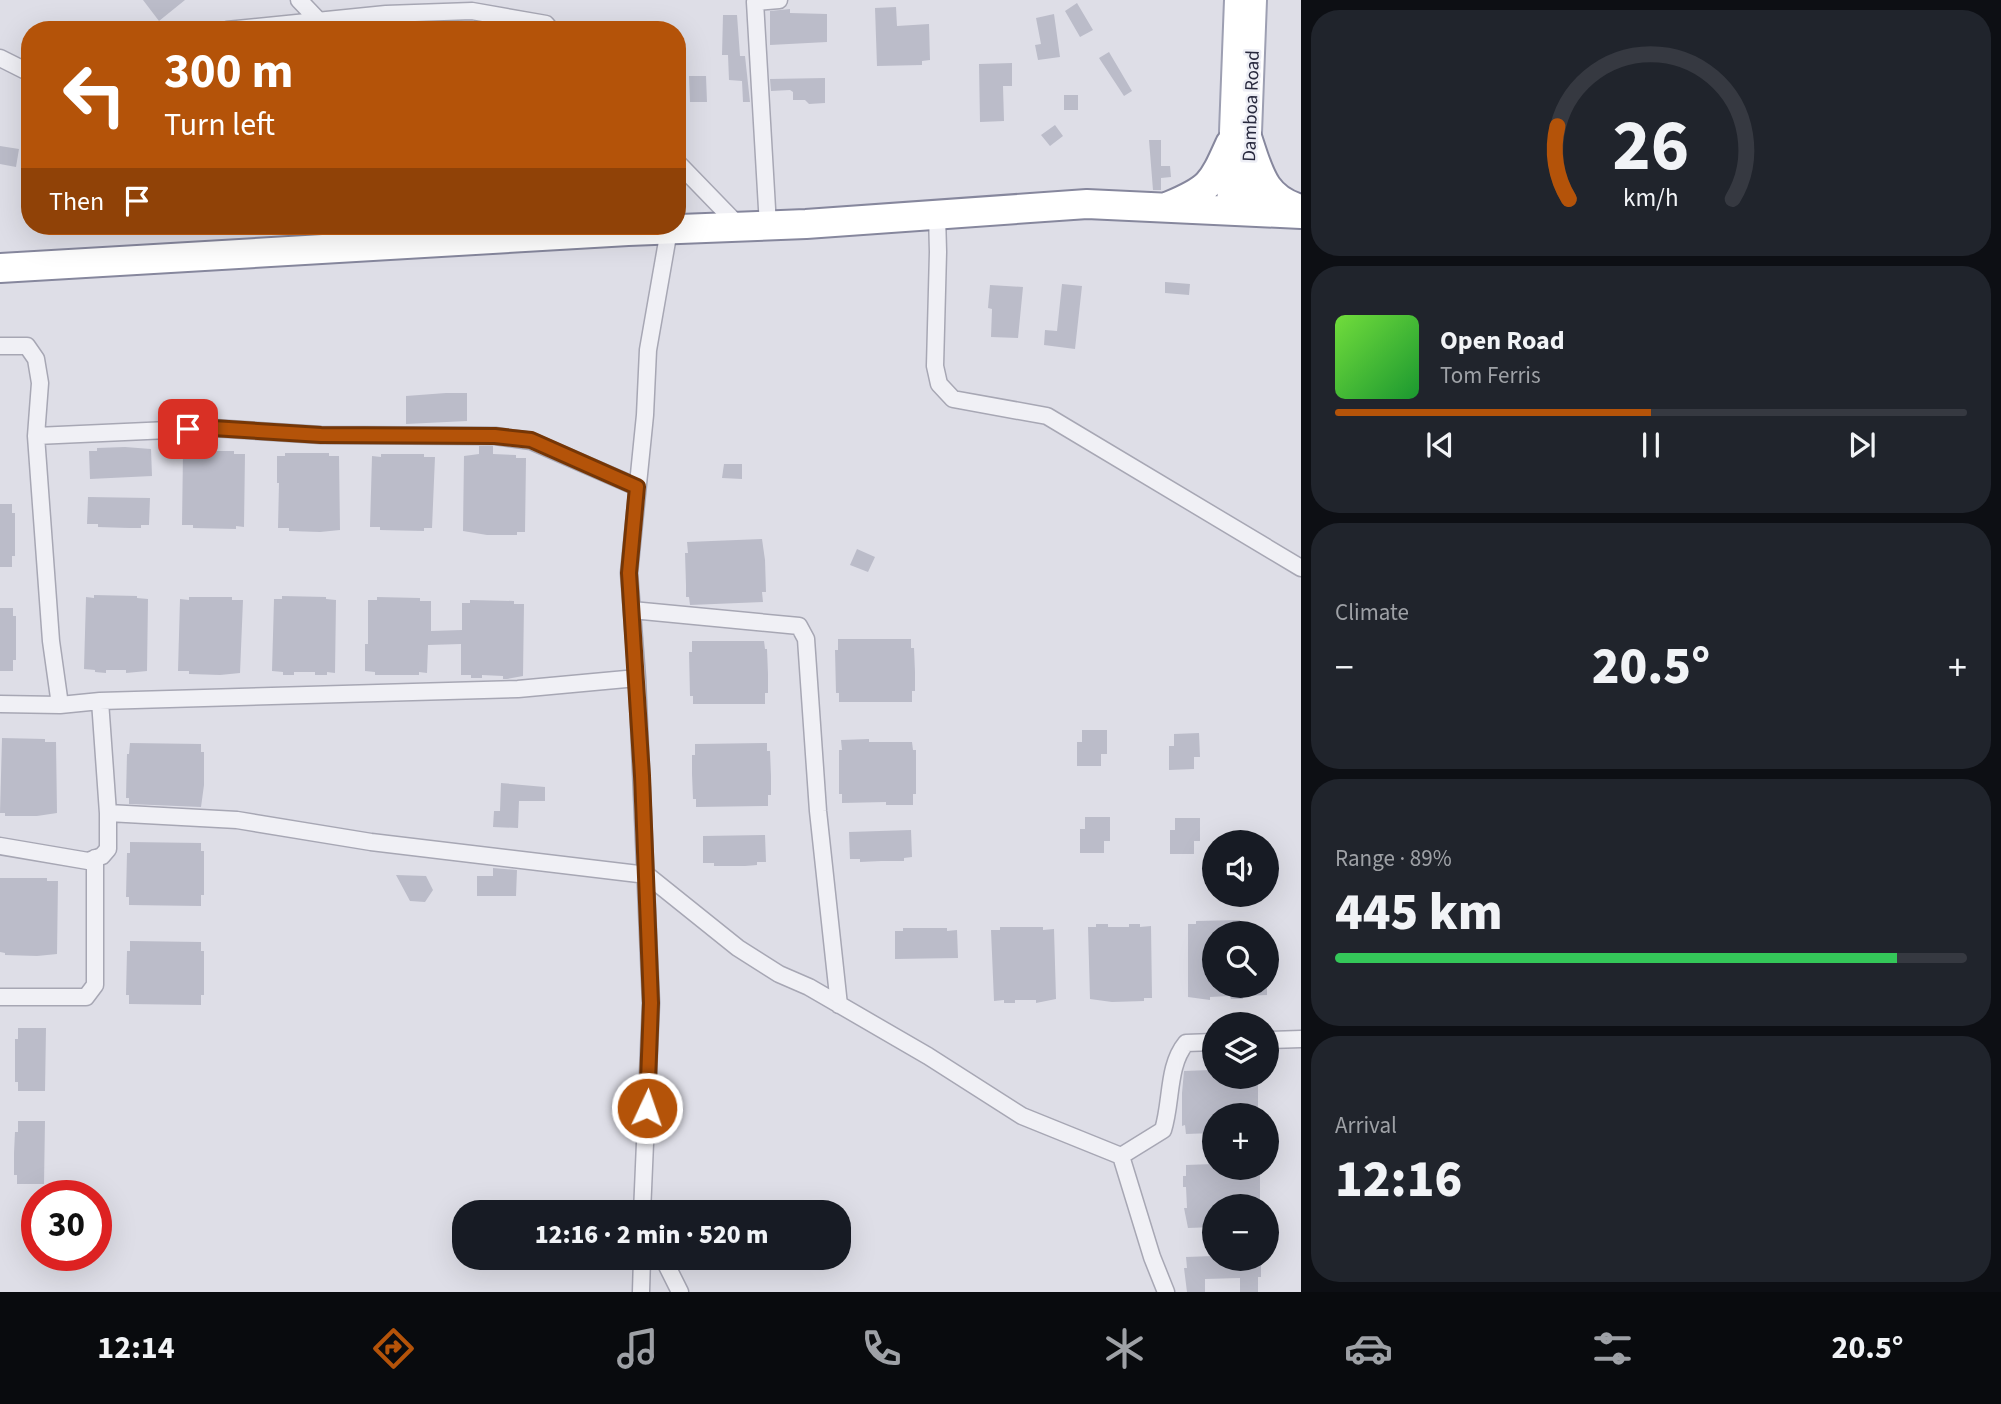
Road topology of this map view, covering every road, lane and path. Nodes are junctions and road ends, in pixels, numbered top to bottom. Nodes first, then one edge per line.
1 (299, 0) edge
2 (779, 0) edge
3 (1237, 0) edge
4 (1254, 0) edge
5 (319, 21) joint
6 (529, 21) edge
7 (1243, 52) junction
8 (0, 58) edge
9 (21, 68) edge
10 (1239, 142) junction
11 (686, 171) edge
12 (1168, 207) junction
13 (1237, 211) junction
14 (1301, 212) edge
15 (937, 214) junction
16 (768, 226) junction
17 (740, 228) junction
18 (686, 230) edge
19 (513, 235) edge
20 (668, 235) edge
21 (0, 268) edge
22 (0, 346) edge
23 (36, 436) junction
24 (637, 487) junction
25 (1301, 568) edge
26 (632, 610) junction
27 (636, 678) junction
28 (100, 701) junction
29 (0, 704) edge
30 (60, 705) junction
31 (108, 813) junction
32 (0, 846) edge
33 (95, 858) junction
34 (647, 875) junction
35 (0, 998) edge
36 (839, 1004) junction
37 (1301, 1039) edge
38 (1279, 1040) edge
39 (1202, 1042) edge
40 (1121, 1156) junction
41 (643, 1200) edge
42 (642, 1270) edge
43 (669, 1270) edge
44 (641, 1292) edge
45 (680, 1292) edge
46 (1166, 1292) edge

1 - 5 street
2 - 16 street
3 - 7 main road, Damboa Road
4 - 7 main road, Damboa Road
5 - 6 street
7 - 10 main road, Damboa Road
8 - 9 street
10 - 12 highway
10 - 13 main road, Damboa Road
10 - 14 highway
11 - 17 street
12 - 13 highway
12 - 15 highway
13 - 14 highway
15 - 16 highway
15 - 25 street
16 - 17 highway
17 - 18 highway
19 - 21 highway
20 - 24 street
22 - 23 street
23 - 24 street
23 - 30 street
24 - 26 street
26 - 27 street
26 - 36 street
27 - 28 street
27 - 34 street
28 - 30 street
28 - 31 street
29 - 30 street
31 - 33 street
31 - 34 street
32 - 33 street
33 - 35 street
34 - 36 street
34 - 41 street
36 - 40 street
37 - 38 street
39 - 40 street
40 - 46 street
42 - 44 street
43 - 45 street

